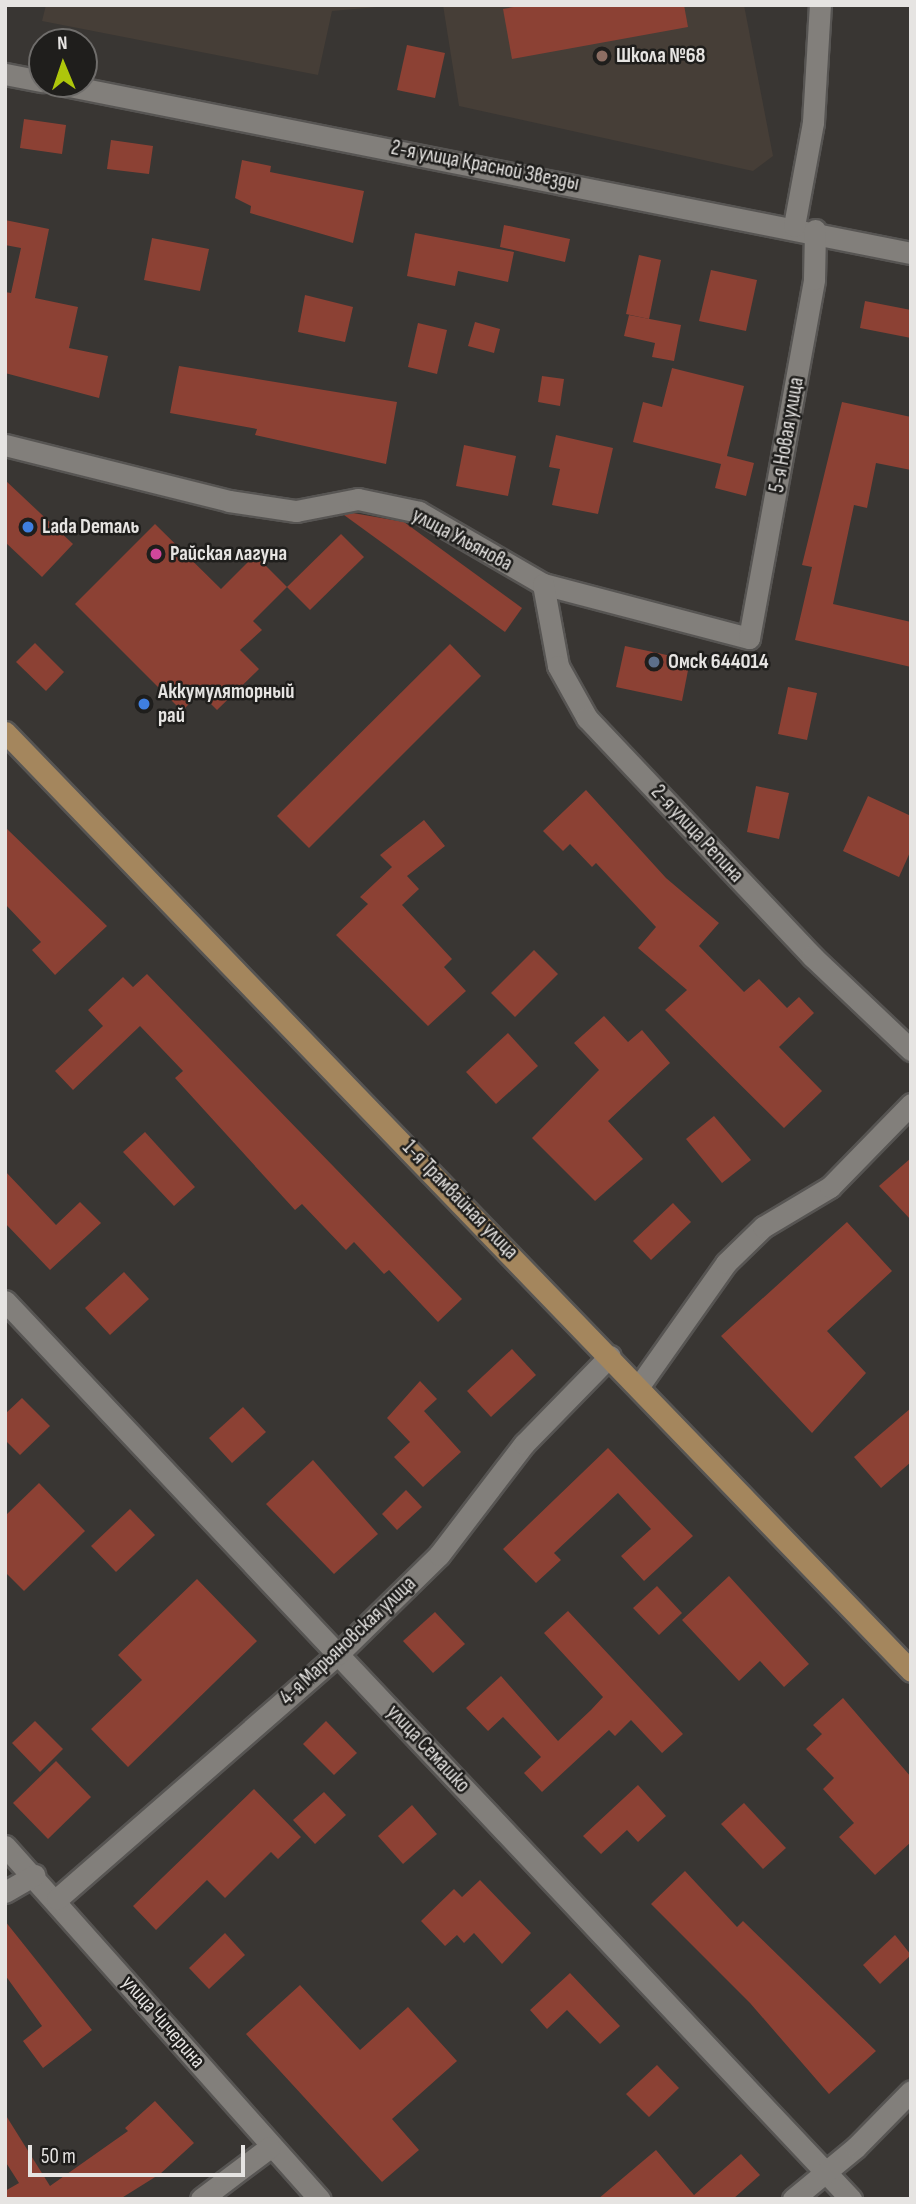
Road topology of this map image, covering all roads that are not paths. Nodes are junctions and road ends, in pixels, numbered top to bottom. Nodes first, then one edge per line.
1 (820, 5) edge
2 (5, 74) edge
3 (28, 78) edge
4 (98, 92) edge
5 (794, 226) junction
6 (815, 230) junction
7 (911, 253) edge
8 (5, 445) edge
9 (543, 584) junction
10 (749, 638) joint
11 (5, 732) edge
12 (911, 1050) edge
13 (911, 1104) edge
14 (5, 1301) edge
15 (610, 1356) junction
16 (639, 1386) junction
17 (338, 1654) junction
18 (911, 1671) edge
19 (5, 1846) edge
20 (34, 1875) junction
21 (5, 1892) edge
22 (57, 1899) junction
23 (911, 2091) edge
24 (270, 2147) junction
25 (823, 2170) junction
26 (201, 2199) edge
27 (320, 2199) edge
28 (793, 2199) edge
29 (850, 2199) edge

1 - 5 street
2 - 3 street
4 - 5 street, 2-я улица Красной Звезды
5 - 6 street, 2-я улица Красной Звезды
6 - 7 street, 2-я улица Красной Звезды
6 - 10 street, 5-я Новая улица
8 - 9 street, улица Ульянова
9 - 10 street, улица Ульянова
9 - 12 street, 2-я улица Репина
11 - 15 main road, 1-я Трамвайная улица
13 - 16 street
14 - 17 street, улица Семашко
15 - 16 main road, 1-я Трамвайная улица
15 - 17 street, 4-я Марьяновская улица
16 - 18 main road, 1-я Трамвайная улица
17 - 22 street, 4-я Марьяновская улица
17 - 25 street, улица Семашко
19 - 20 street, улица Чичерина
20 - 21 street
20 - 22 street, улица Чичерина
22 - 24 street, улица Чичерина
23 - 25 street
24 - 26 street
24 - 27 street, улица Чичерина
25 - 28 street
25 - 29 street, улица Семашко

